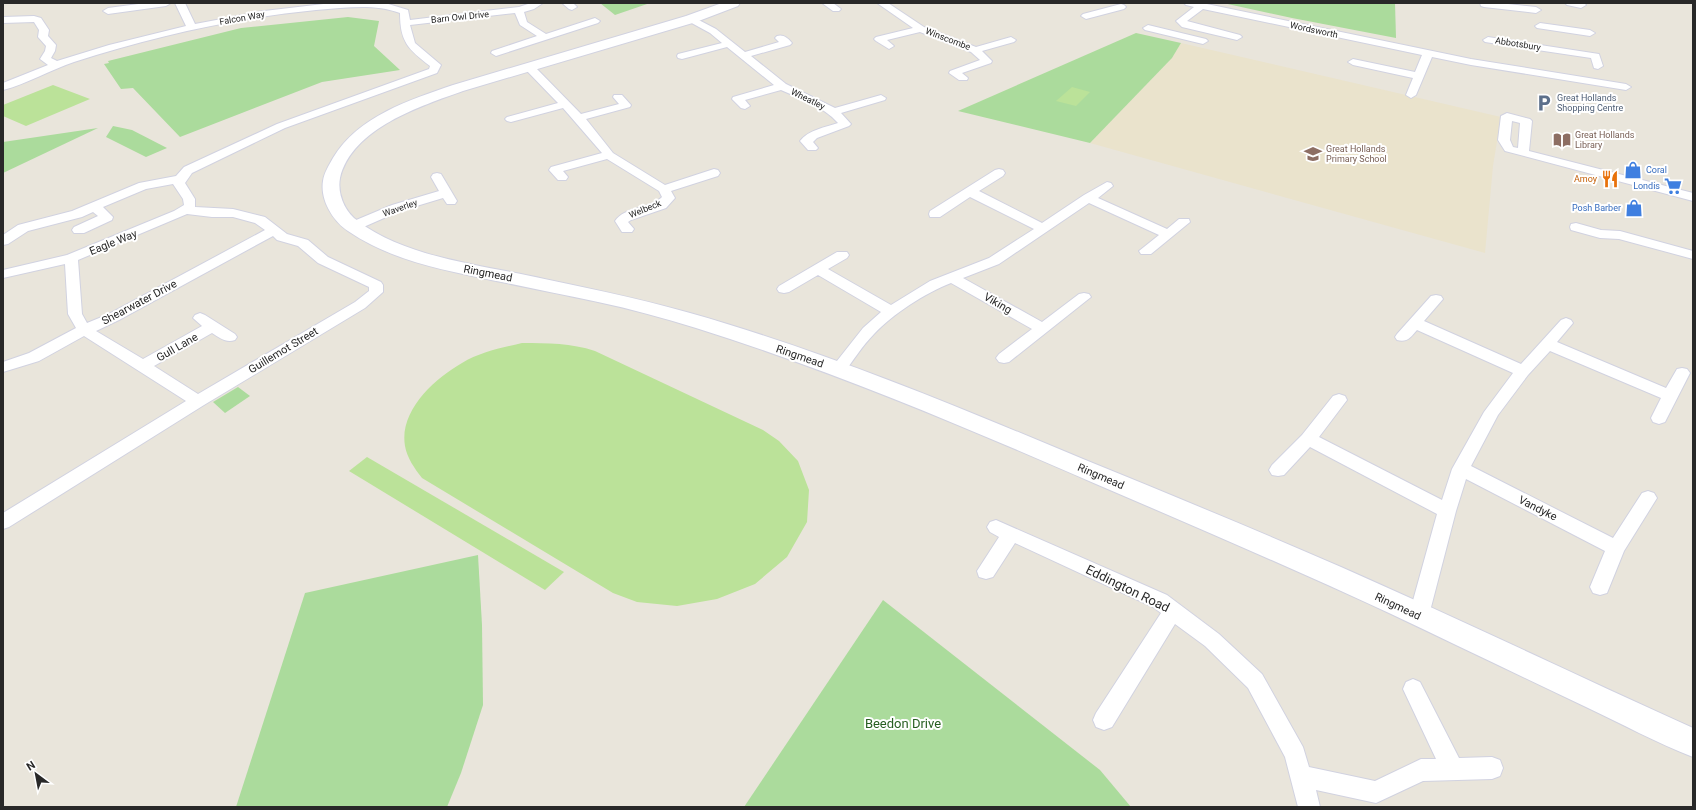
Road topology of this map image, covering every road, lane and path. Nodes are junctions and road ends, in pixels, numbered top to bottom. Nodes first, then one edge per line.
1 (166, 3) edge
2 (180, 3) edge
3 (538, 3) edge
4 (734, 3) edge
5 (828, 3) edge
6 (882, 3) edge
7 (1189, 3) edge
8 (1570, 3) edge
9 (380, 4) edge
10 (1484, 4) edge
11 (1581, 5) dead end
12 (302, 6) edge
13 (1120, 6) edge
14 (1201, 6) junction
15 (1535, 7) edge
16 (836, 9) dead end
17 (519, 10) junction
18 (108, 11) dead end
19 (1086, 16) dead end
20 (691, 19) junction
21 (3, 20) edge
22 (595, 21) dead end
23 (404, 23) junction
24 (1185, 25) junction
25 (1540, 26) junction
26 (192, 28) junction
27 (1148, 28) dead end
28 (921, 29) junction
29 (1000, 33) dead end
30 (1168, 33) junction
31 (1590, 34) dead end
32 (545, 37) junction
33 (1237, 37) dead end
34 (780, 38) dead end
35 (1210, 42) dead end
36 (728, 44) junction
37 (889, 46) dead end
38 (1548, 49) junction
39 (975, 50) junction
40 (1490, 50) dead end
41 (496, 52) dead end
42 (1428, 53) junction
43 (745, 55) junction
44 (682, 56) dead end
45 (1353, 62) dead end
46 (56, 65) junction
47 (1598, 66) dead end
48 (530, 68) junction
49 (1419, 76) junction
50 (963, 78) dead end
51 (782, 86) junction
52 (3, 87) edge
53 (1626, 87) dead end
54 (869, 88) dead end
55 (1411, 95) dead end
56 (618, 97) dead end
57 (565, 104) junction
58 (746, 106) dead end
59 (834, 112) junction
60 (579, 118) junction
61 (511, 119) dead end
62 (812, 148) dead end
63 (1523, 153) dead end
64 (609, 155) junction
65 (704, 163) dead end
66 (999, 173) dead end
67 (437, 177) dead end
68 (562, 178) dead end
69 (180, 179) junction
70 (1107, 186) dead end
71 (664, 189) junction
72 (970, 192) junction
73 (1693, 197) edge
74 (1088, 198) junction
75 (94, 206) junction
76 (184, 210) junction
77 (936, 214) dead end
78 (1184, 222) dead end
79 (354, 226) junction
80 (1576, 227) dead end
81 (1042, 228) junction
82 (627, 229) dead end
83 (79, 230) dead end
84 (273, 231) junction
85 (1167, 234) junction
86 (3, 241) edge
87 (1146, 252) dead end
88 (842, 255) dead end
89 (1693, 255) edge
90 (71, 258) junction
91 (818, 269) junction
92 (3, 274) edge
93 (953, 278) junction
94 (784, 288) dead end
95 (1084, 297) dead end
96 (1436, 299) dead end
97 (891, 311) junction
98 (1415, 322) junction
99 (1566, 323) dead end
100 (1042, 328) junction
101 (84, 330) junction
102 (230, 337) dead end
103 (1402, 337) dead end
104 (1548, 344) junction
105 (1004, 358) dead end
106 (143, 366) junction
107 (3, 367) edge
108 (838, 370) junction
109 (1523, 371) junction
110 (1682, 373) dead end
111 (1670, 396) junction
112 (1339, 400) dead end
113 (198, 401) junction
114 (1659, 418) dead end
115 (1308, 439) junction
116 (1461, 469) junction
117 (1278, 470) dead end
118 (1648, 498) dead end
119 (1447, 511) junction
120 (3, 522) edge
121 (1616, 548) junction
122 (986, 571) dead end
123 (1600, 587) dead end
124 (1173, 610) junction
125 (1419, 615) junction
126 (1413, 689) dead end
127 (1104, 720) dead end
128 (1693, 743) edge
129 (1492, 768) dead end
130 (1452, 769) junction
131 (1301, 776) junction
132 (1309, 807) edge

1 - 18 street
2 - 26 street
3 - 17 street, Barn Owl Drive
4 - 20 street, Ringmead
5 - 16 street
6 - 28 street, Winscombe
7 - 14 street, Wordsworth
8 - 11 street
9 - 12 street, Falcon Way
9 - 23 street, Falcon Way
10 - 15 street, Abbotsbury
12 - 26 street, Falcon Way
13 - 19 street
14 - 24 street
14 - 42 street, Wordsworth
15 - 25 street, Abbotsbury
17 - 23 street, Barn Owl Drive
17 - 32 street
20 - 36 street, Wheatley
20 - 48 street, Ringmead
21 - 46 street
22 - 32 street
23 - 69 street, Falcon Way
24 - 30 street
24 - 33 street
25 - 31 street, Abbotsbury
25 - 38 street, Abbotsbury
26 - 46 street, Falcon Way
27 - 30 street
28 - 37 street, Winscombe
28 - 39 street, Winscombe
29 - 39 street, Winscombe
30 - 35 street
32 - 41 street
34 - 43 street
36 - 43 street, Wheatley
36 - 44 street
38 - 40 street, Abbotsbury
38 - 47 street, Abbotsbury
39 - 50 street, Winscombe
42 - 49 street
42 - 53 street, Wordsworth
43 - 51 street, Wheatley
45 - 49 street
46 - 52 street, Falcon Way
48 - 57 street, Welbeck
48 - 79 street, Ringmead
49 - 55 street
51 - 58 street, Wheatley
51 - 59 street, Wheatley
54 - 59 street, Wheatley
56 - 60 street
57 - 60 street, Welbeck
57 - 61 street
59 - 62 street, Wheatley
60 - 64 street, Welbeck
63 - 73 street
64 - 68 street
64 - 71 street, Welbeck
65 - 71 street, Welbeck
66 - 72 street
67 - 79 street, Waverley
69 - 75 street
69 - 76 street
70 - 74 street
71 - 82 street, Welbeck
72 - 77 street
72 - 81 street
74 - 81 street
74 - 85 street
75 - 83 street
75 - 86 street
76 - 84 street, Guillemot Street
76 - 90 street, Eagle Way
78 - 85 street
79 - 108 street, Ringmead
80 - 89 street
81 - 93 street
84 - 101 street, Shearwater Drive
84 - 113 street, Guillemot Street
85 - 87 street
88 - 91 street
90 - 92 street, Eagle Way
90 - 101 street
91 - 94 street
91 - 97 street
93 - 97 street
93 - 100 street, Viking
95 - 100 street
96 - 98 street
97 - 108 street
98 - 103 street
98 - 109 street
99 - 104 street
100 - 105 street
101 - 106 street, Gull Lane
101 - 107 street, Shearwater Drive
102 - 106 street, Gull Lane
104 - 109 street
104 - 111 street
106 - 113 street, Gull Lane
108 - 125 street, Ringmead
109 - 116 street
110 - 111 street
111 - 114 street
112 - 115 street
113 - 120 street, Guillemot Street
115 - 117 street
115 - 119 street
116 - 119 street
116 - 121 street, Vandyke
118 - 121 street
119 - 125 street
121 - 123 street
122 - 124 street, Eddington Road
124 - 127 street
124 - 131 street, Eddington Road
125 - 128 street, Ringmead
126 - 130 street
129 - 130 street
130 - 131 street
131 - 132 street, Eddington Road

